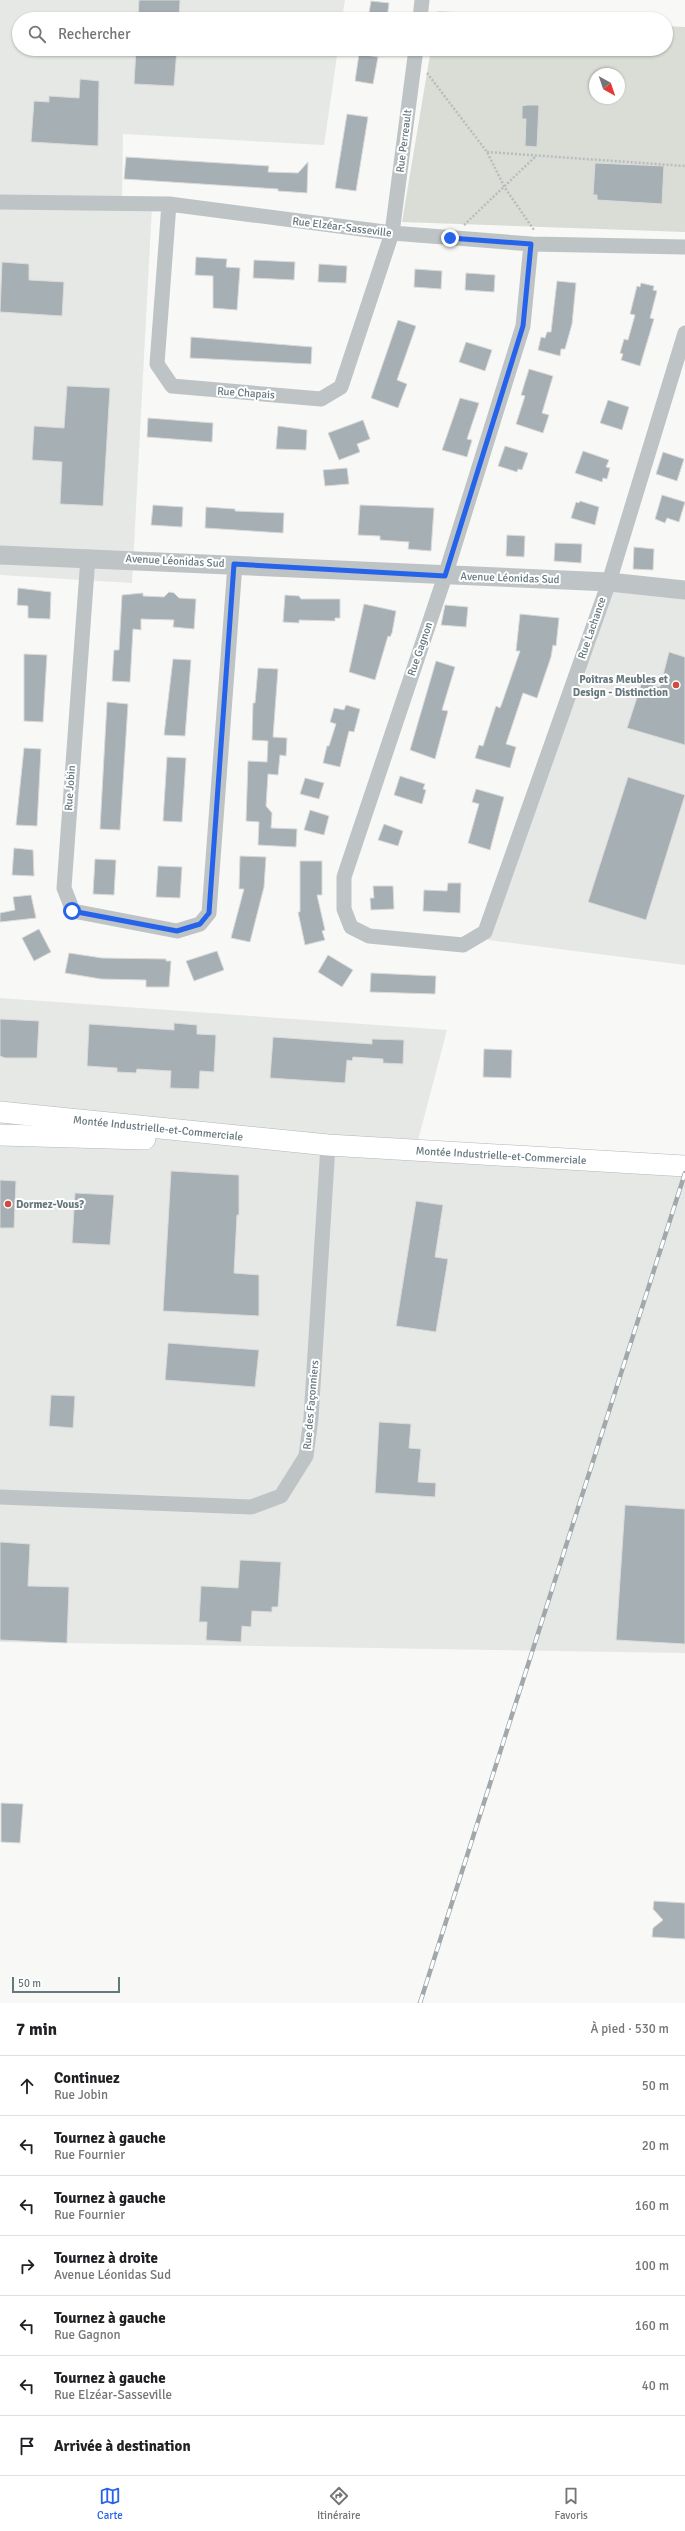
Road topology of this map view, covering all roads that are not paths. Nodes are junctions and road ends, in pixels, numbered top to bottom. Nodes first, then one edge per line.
1 (422, 0) edge
2 (421, 12) edge
3 (415, 56) edge
4 (0, 202) edge
5 (169, 204) junction
6 (392, 233) junction
7 (538, 244) junction
8 (685, 247) edge
9 (685, 333) edge
10 (0, 554) edge
11 (88, 557) junction
12 (234, 564) junction
13 (445, 576) junction
14 (609, 582) junction
15 (685, 590) edge
16 (477, 939) joint
17 (0, 1112) edge
18 (0, 1135) edge
19 (323, 1144) junction
20 (685, 1166) edge
21 (0, 1497) edge

1 - 2 street
3 - 6 street, Rue Perreault
4 - 5 street, Rue Elzéar-Sasseville
5 - 6 street, Rue Elzéar-Sasseville
5 - 6 street, Rue Chapais
6 - 7 street, Rue Elzéar-Sasseville
7 - 8 street, Rue Elzéar-Sasseville
7 - 13 street, Rue Gagnon
9 - 14 street, Rue Lachance
10 - 11 street, Avenue Léonidas Sud
11 - 12 street, Avenue Léonidas Sud
11 - 12 street, Rue Jobin
12 - 13 street, Avenue Léonidas Sud
13 - 14 street, Avenue Léonidas Sud
13 - 16 street, Rue Gagnon
14 - 15 street, Avenue Léonidas Sud
14 - 16 street, Rue Lachance
17 - 19 main road, Montée Industrielle-et-Commerciale
18 - 19 main road, Montée Industrielle-et-Commerciale
19 - 20 main road, Montée Industrielle-et-Commerciale
19 - 21 street, Rue des Façonniers

